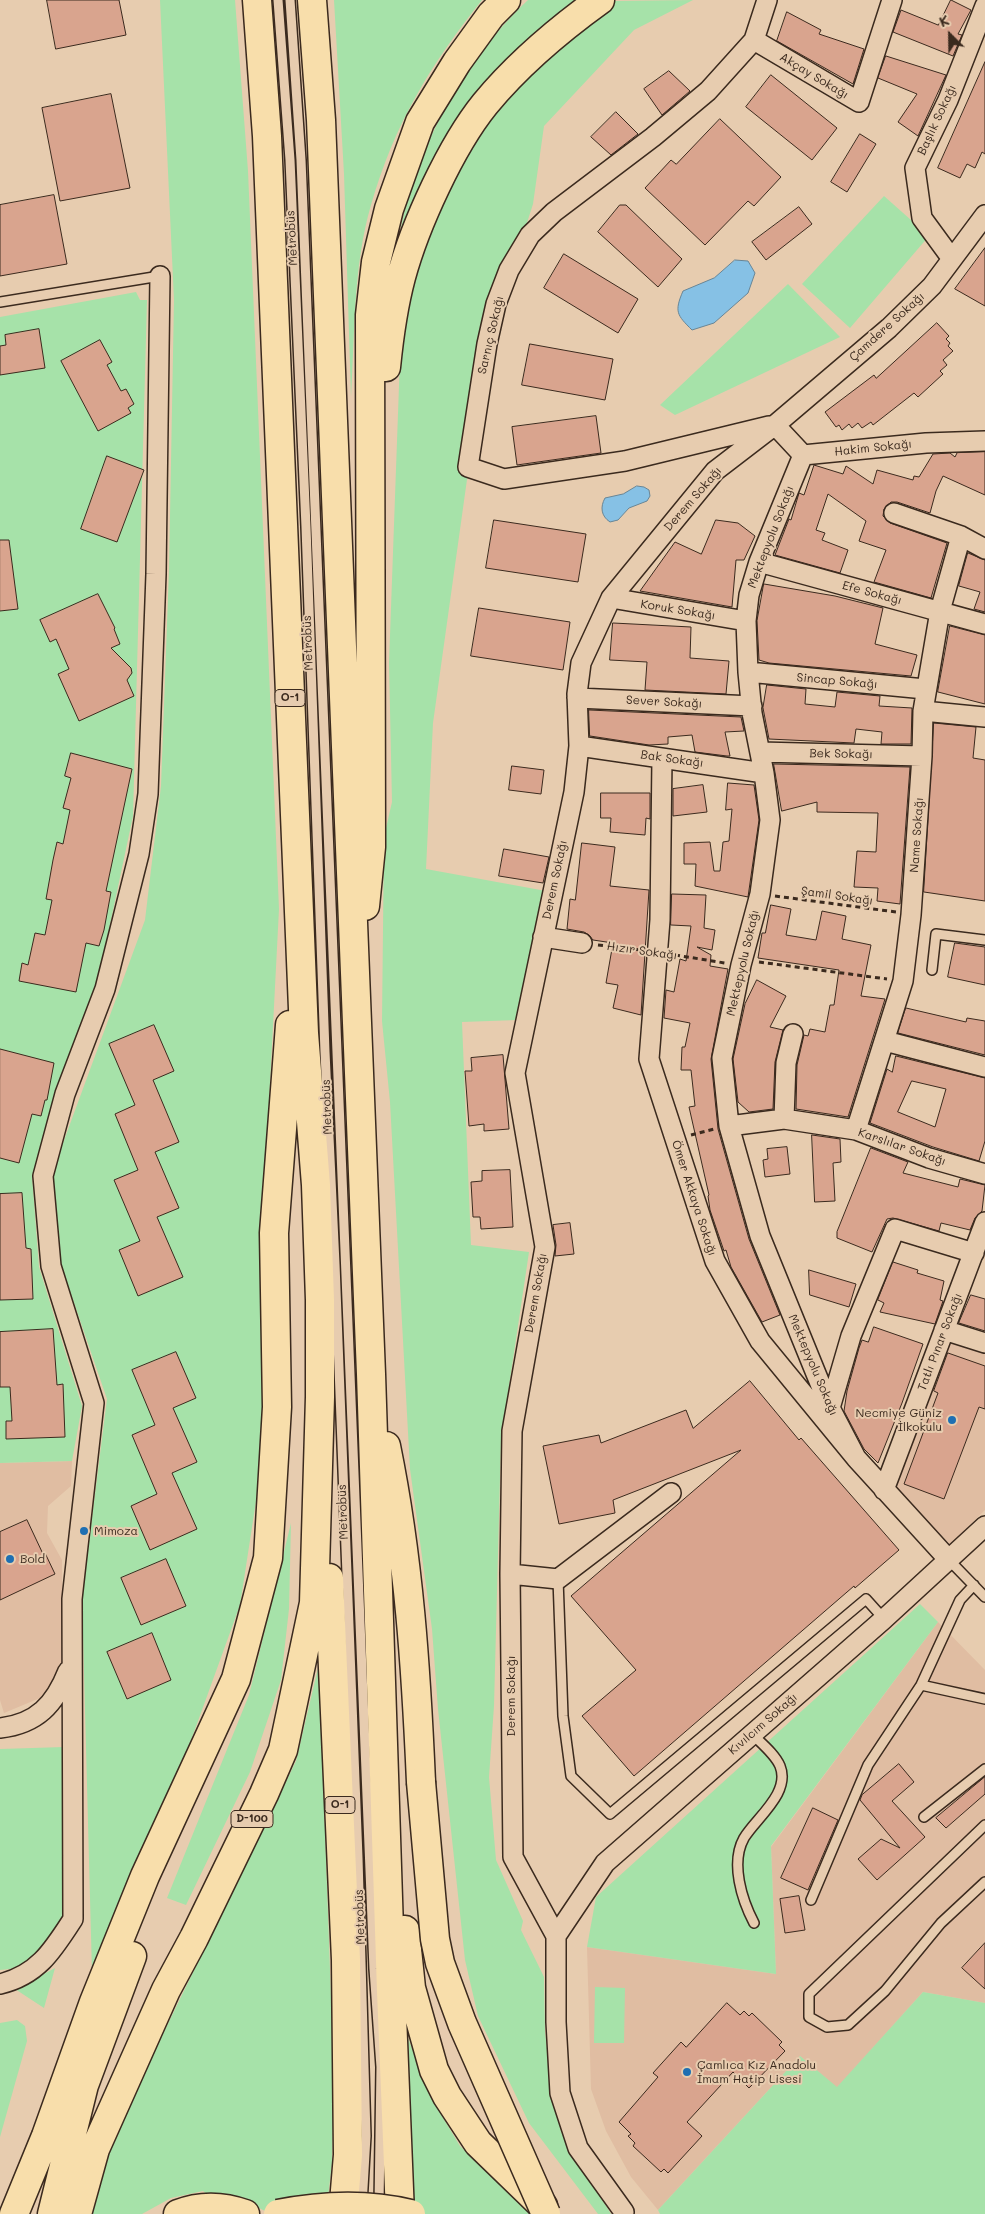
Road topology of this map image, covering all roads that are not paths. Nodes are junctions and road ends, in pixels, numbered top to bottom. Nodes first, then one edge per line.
1 (257, 0) edge
2 (278, 0) edge
3 (290, 0) edge
4 (312, 0) edge
5 (506, 0) edge
6 (600, 0) edge
7 (767, 0) edge
8 (892, 0) edge
9 (985, 6) edge
10 (754, 40) junction
11 (985, 214) edge
12 (952, 259) junction
13 (160, 276) joint
14 (0, 302) edge
15 (775, 425) junction
16 (985, 441) edge
17 (803, 455) junction
18 (894, 513) dead end
19 (961, 536) junction
20 (371, 543) junction
21 (985, 549) edge
22 (759, 562) junction
23 (611, 598) junction
24 (940, 611) junction
25 (746, 621) junction
26 (985, 624) edge
27 (748, 672) junction
28 (925, 689) junction
29 (577, 698) junction
30 (752, 706) junction
31 (922, 711) junction
32 (985, 717) edge
33 (579, 746) junction
34 (760, 752) junction
35 (922, 756) junction
36 (662, 758) junction
37 (764, 773) junction
38 (299, 909) junction
39 (543, 938) junction
40 (985, 940) edge
41 (582, 943) road end
42 (932, 970) dead end
43 (356, 1014) junction
44 (792, 1034) dead end
45 (885, 1041) junction
46 (985, 1067) edge
47 (784, 1119) junction
48 (729, 1126) junction
49 (856, 1130) junction
50 (985, 1174) edge
51 (985, 1222) edge
52 (974, 1253) junction
53 (944, 1330) junction
54 (985, 1343) edge
55 (371, 1374) junction
56 (320, 1397) junction
57 (830, 1408) junction
58 (856, 1458) junction
59 (884, 1490) junction
60 (671, 1493) dead end
61 (985, 1526) edge
62 (948, 1560) junction
63 (510, 1574) junction
64 (558, 1580) junction
65 (974, 1586) junction
66 (985, 1597) edge
67 (884, 1619) junction
68 (71, 1663) junction
69 (236, 1679) junction
70 (921, 1685) junction
71 (985, 1699) edge
72 (40, 1713) junction
73 (0, 1728) edge
74 (72, 1728) junction
75 (382, 1732) junction
76 (752, 1734) junction
77 (985, 1769) edge
78 (924, 1817) dead end
79 (985, 1825) edge
80 (985, 1882) edge
81 (811, 1900) dead end
82 (754, 1923) dead end
83 (556, 1936) junction
84 (0, 1984) edge
85 (624, 2212) dead end
86 (14, 2214) edge
87 (52, 2214) edge
88 (77, 2214) edge
89 (178, 2214) edge
90 (245, 2214) edge
91 (278, 2214) edge
92 (343, 2214) edge
93 (362, 2214) edge
94 (379, 2214) edge
95 (400, 2214) edge
96 (411, 2214) edge
97 (546, 2214) edge
98 (551, 2214) edge

1 - 38 highway, O-1
2 - 93 lane, Metrobüs
3 - 94 lane, Metrobüs
4 - 43 highway
5 - 20 highway
6 - 20 highway
7 - 10 street, Sarnıç Sokağı
8 - 10 street, Akçay Sokağı
9 - 12 street, Başlık Sokağı
10 - 15 street, Sarnıç Sokağı
11 - 12 street, Çamdere Sokağı
12 - 15 street, Çamdere Sokağı
13 - 14 lane
13 - 68 street
15 - 17 street
15 - 23 street, Derem Sokağı
16 - 17 street, Hakim Sokağı
17 - 22 street, Mektepyolu Sokağı
18 - 19 street
19 - 21 street
19 - 24 street, Name Sokağı
20 - 43 highway
22 - 24 street, Efe Sokağı
22 - 25 street, Mektepyolu Sokağı
23 - 25 street, Koruk Sokağı
23 - 29 street, Derem Sokağı
24 - 26 street, Efe Sokağı
24 - 28 street, Name Sokağı
25 - 27 street, Mektepyolu Sokağı
27 - 28 street, Sincap Sokağı
27 - 30 street, Mektepyolu Sokağı
28 - 31 street, Name Sokağı
29 - 30 street, Sever Sokağı
29 - 33 street, Derem Sokağı
30 - 34 street, Mektepyolu Sokağı
31 - 32 street
31 - 35 street, Name Sokağı
33 - 36 street, Bak Sokağı
33 - 39 street, Derem Sokağı
34 - 35 street, Bek Sokağı
34 - 37 street, Mektepyolu Sokağı
35 - 45 street, Name Sokağı
36 - 37 street, Bak Sokağı
36 - 58 street, Ömer Akkaya Sokağı
37 - 48 street, Mektepyolu Sokağı
38 - 56 highway, O-1
38 - 69 highway
39 - 41 street
39 - 63 street, Derem Sokağı
40 - 42 lane
43 - 55 highway
44 - 47 street
45 - 46 street
45 - 49 street, Name Sokağı
47 - 48 street, Karslılar Sokağı
47 - 49 street, Karslılar Sokağı
48 - 57 street, Mektepyolu Sokağı
49 - 50 street, Karslılar Sokağı
51 - 52 street, Tatlı Pınar Sokağı
52 - 53 street, Tatlı Pınar Sokağı
52 - 57 street
53 - 54 street
53 - 59 street, Tatlı Pınar Sokağı
55 - 75 highway
55 - 97 highway, bridge
56 - 88 highway, D-100
56 - 92 highway, O-1
57 - 58 street, Mektepyolu Sokağı
58 - 59 street, Ömer Akkaya Sokağı
59 - 62 street, Ömer Akkaya Sokağı
60 - 64 street
61 - 62 street, Kıvılcım Sokağı
62 - 65 lane
62 - 67 street, Kıvılcım Sokağı
63 - 64 street
63 - 83 street, Derem Sokağı
64 - 67 lane
65 - 66 lane
65 - 70 lane
67 - 76 street, Kıvılcım Sokağı
68 - 72 street
68 - 74 street
69 - 86 highway
69 - 87 highway
70 - 71 lane
70 - 81 lane
72 - 73 street
72 - 74 street
74 - 84 street
75 - 95 highway
75 - 98 highway
76 - 82 lane
76 - 83 street, Kıvılcım Sokağı
77 - 78 lane
79 - 80 lane
83 - 85 street, Derem Sokağı
89 - 90 highway
91 - 96 highway, bridge

